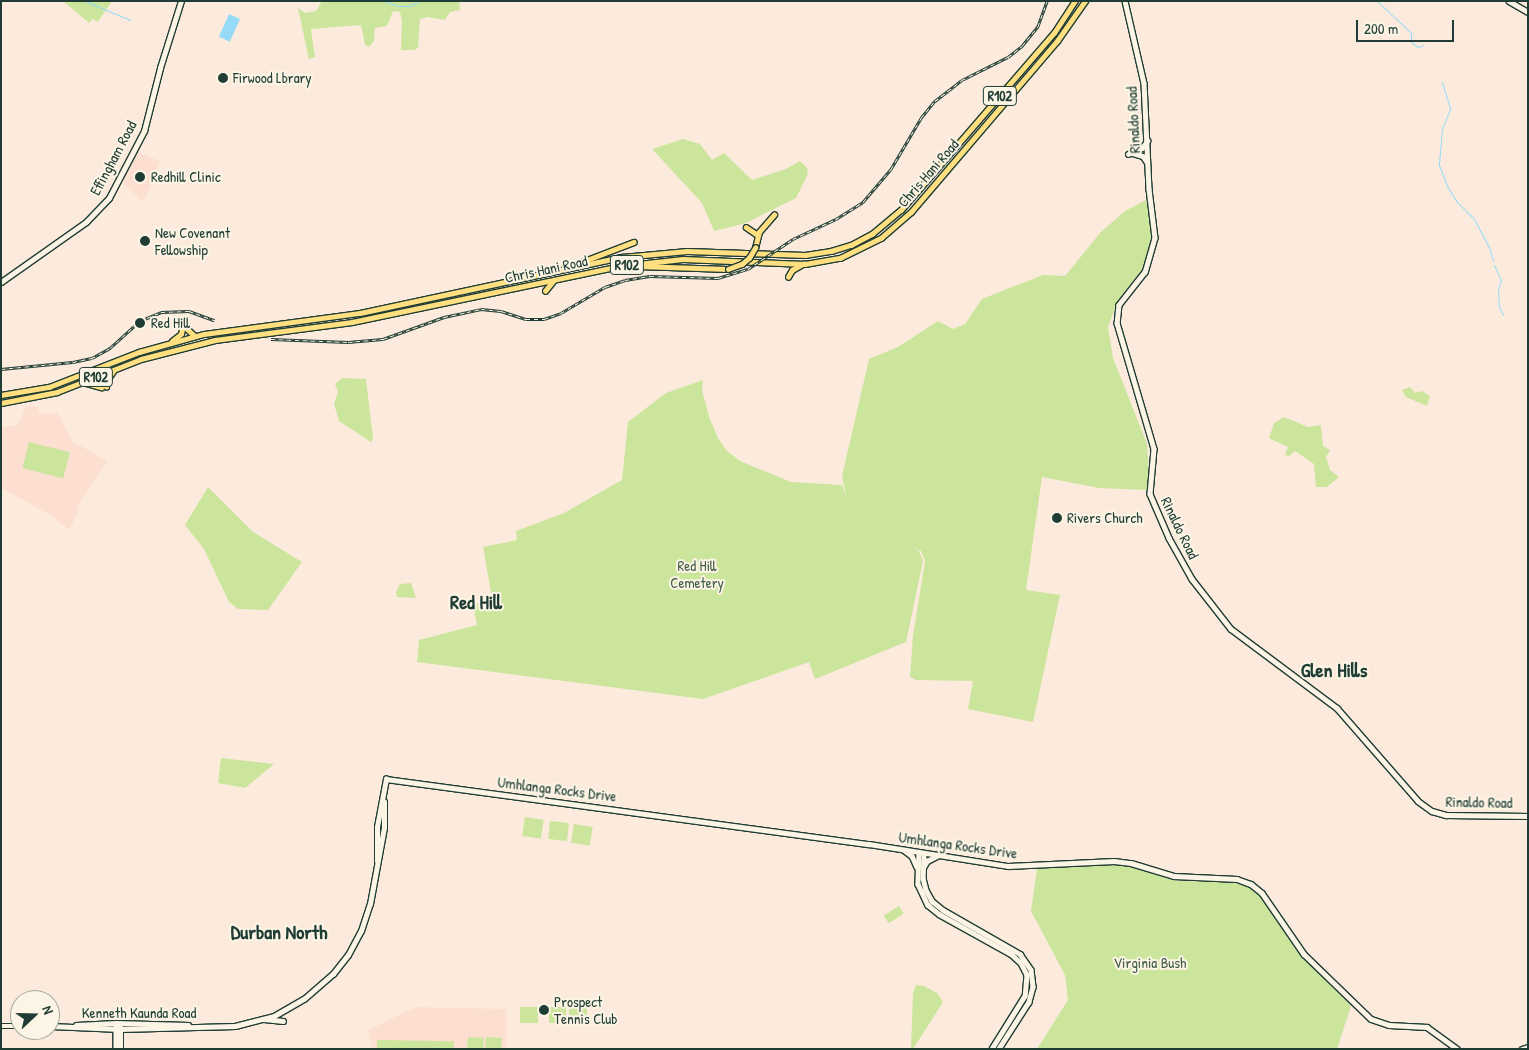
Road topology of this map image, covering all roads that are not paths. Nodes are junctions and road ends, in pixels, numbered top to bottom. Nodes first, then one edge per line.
1 (181, 1) edge
2 (1075, 1) edge
3 (1085, 1) edge
4 (1124, 1) edge
5 (1509, 1) edge
6 (1528, 12) edge
7 (1147, 140) junction
8 (1148, 163) junction
9 (774, 214) dead end
10 (746, 227) dead end
11 (758, 235) junction
12 (634, 242) dead end
13 (805, 264) junction
14 (628, 265) junction
15 (566, 269) junction
16 (788, 277) dead end
17 (554, 280) junction
18 (1, 282) edge
19 (545, 291) dead end
20 (195, 336) junction
21 (169, 343) junction
22 (115, 369) junction
23 (83, 382) junction
24 (1, 395) edge
25 (1, 403) edge
26 (386, 779) joint
27 (396, 780) junction
28 (384, 796) junction
29 (1528, 816) edge
30 (903, 850) junction
31 (921, 852) junction
32 (938, 855) junction
33 (920, 873) junction
34 (1012, 952) junction
35 (1013, 1015) junction
36 (1018, 1018) junction
37 (264, 1019) junction
38 (283, 1022) dead end
39 (118, 1023) junction
40 (60, 1026) joint
41 (218, 1026) junction
42 (118, 1029) junction
43 (1528, 1047) edge
44 (116, 1049) edge
45 (120, 1049) edge
46 (992, 1049) edge
47 (999, 1049) edge
48 (1458, 1049) edge
49 (1522, 1049) edge

1 - 18 main road, Effingham Road
2 - 15 main road, Chris Hani Road / R102
3 - 13 main road, Chris Hani Road / R102
4 - 7 main road, Rinaldo Road
5 - 6 main road
7 - 8 main road, Rinaldo Road
7 - 8 main road
8 - 29 main road, Rinaldo Road
9 - 11 main road
10 - 11 main road
11 - 14 main road, bridge
12 - 15 main road
13 - 14 main road, Chris Hani Road / R102
13 - 16 main road
14 - 17 main road, Chris Hani Road / R102
15 - 20 main road, Chris Hani Road / R102
17 - 19 main road
17 - 22 main road, Chris Hani Road / R102
20 - 21 main road, Chris Hani Road / R102
20 - 21 main road
21 - 24 main road, Chris Hani Road / R102
22 - 23 main road, Chris Hani Road / R102
22 - 23 main road
23 - 25 main road, Chris Hani Road / R102
26 - 27 main road, Umhlanga Rocks Drive
26 - 28 main road, Kenneth Kaunda Road
27 - 28 main road
27 - 30 main road, Umhlanga Rocks Drive
28 - 37 main road, Kenneth Kaunda Road
30 - 31 main road, Umhlanga Rocks Drive
30 - 33 main road
31 - 32 main road, Umhlanga Rocks Drive
31 - 33 main road
32 - 33 main road
32 - 48 main road, Umhlanga Rocks Drive
33 - 34 main road
34 - 35 main road
34 - 36 main road
35 - 36 main road
35 - 46 main road
36 - 47 main road
37 - 38 main road
37 - 41 main road, Kenneth Kaunda Road
39 - 40 main road, Kenneth Kaunda Road
39 - 41 main road, Kenneth Kaunda Road
39 - 42 main road
40 - 42 main road, Kenneth Kaunda Road
41 - 42 main road, Kenneth Kaunda Road
42 - 44 main road
42 - 45 main road
43 - 49 main road

